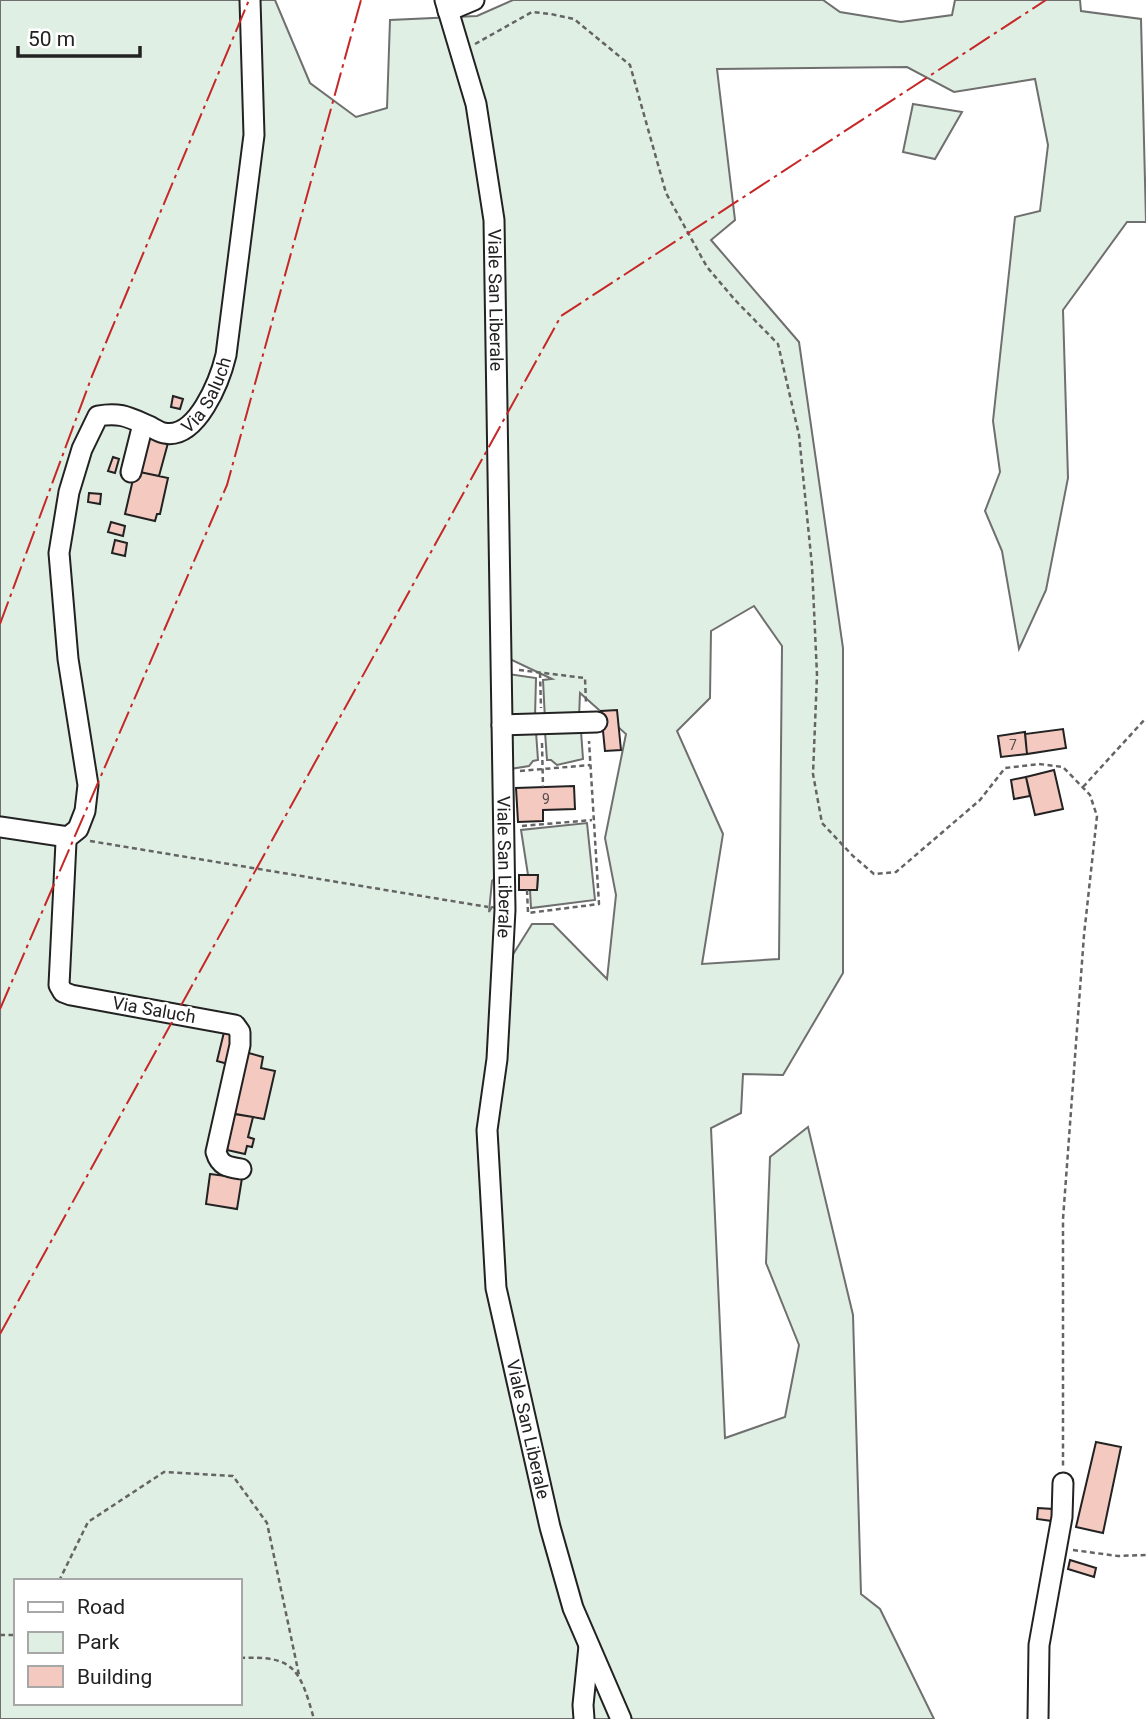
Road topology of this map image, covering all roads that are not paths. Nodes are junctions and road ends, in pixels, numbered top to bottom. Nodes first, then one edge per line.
1 (250, 0) edge
2 (474, 0) edge
3 (447, 5) edge
4 (143, 424) junction
5 (131, 472) dead end
6 (592, 723) road end
7 (502, 725) junction
8 (0, 827) edge
9 (68, 837) junction
10 (241, 1169) dead end
11 (1063, 1483) road end
12 (589, 1645) junction
13 (584, 1719) edge
14 (621, 1719) edge
15 (1038, 1719) edge

1 - 4 street, Via Saluch
2 - 3 street
3 - 7 street, Viale San Liberale
4 - 5 street
4 - 9 street, Via Saluch
6 - 7 street
7 - 12 street, Viale San Liberale
8 - 9 street
9 - 10 street, Via Saluch
11 - 15 street
12 - 13 street
12 - 14 street, Viale San Liberale

